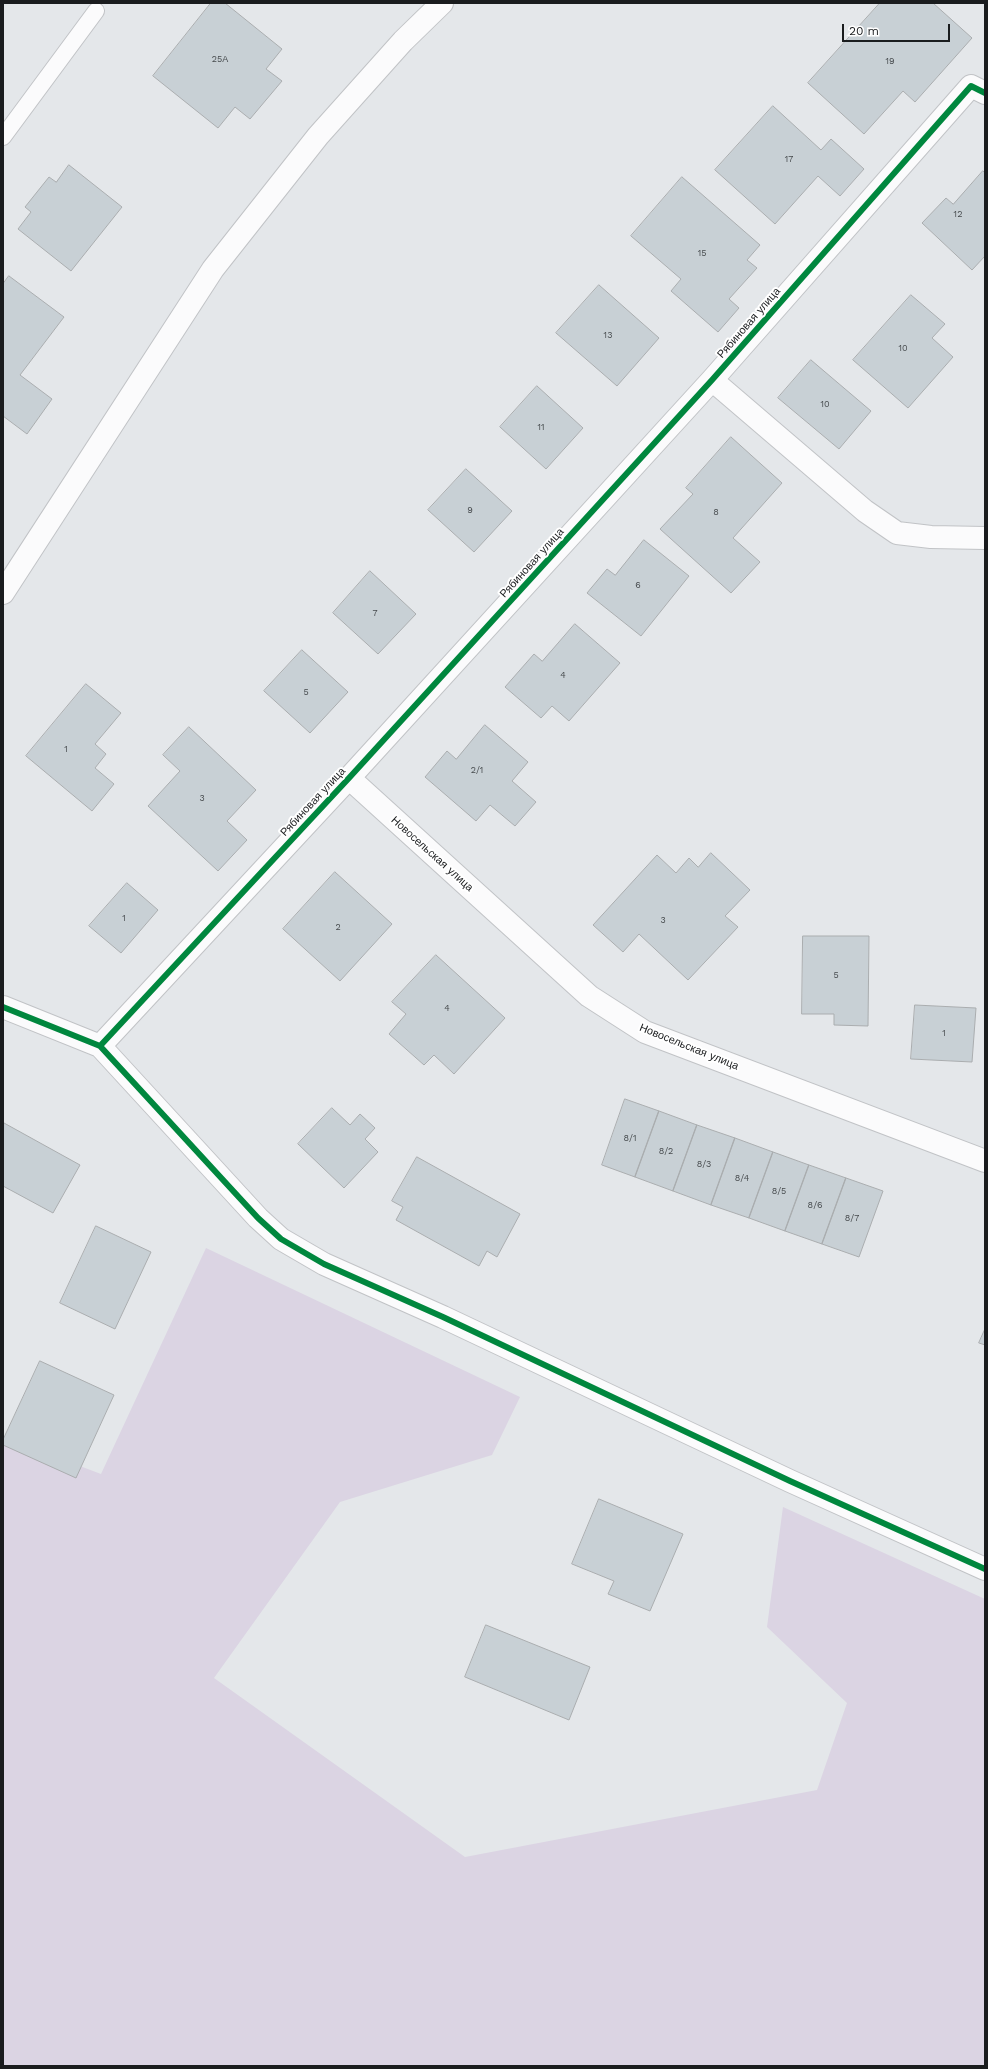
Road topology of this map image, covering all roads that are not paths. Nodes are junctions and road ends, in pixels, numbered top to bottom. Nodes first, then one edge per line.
1 (442, 3) edge
2 (96, 11) dead end
3 (978, 90) edge
4 (3, 137) edge
5 (712, 380) junction
6 (985, 538) edge
7 (3, 592) edge
8 (348, 778) junction
9 (3, 1007) edge
10 (100, 1046) junction
11 (985, 1161) edge
12 (985, 1569) edge

1 - 7 street
2 - 4 lane
3 - 5 street, Рябиновая улица
5 - 6 street
5 - 8 street, Рябиновая улица
8 - 10 street, Рябиновая улица
8 - 11 street, Новосельская улица
9 - 10 street
10 - 12 street

